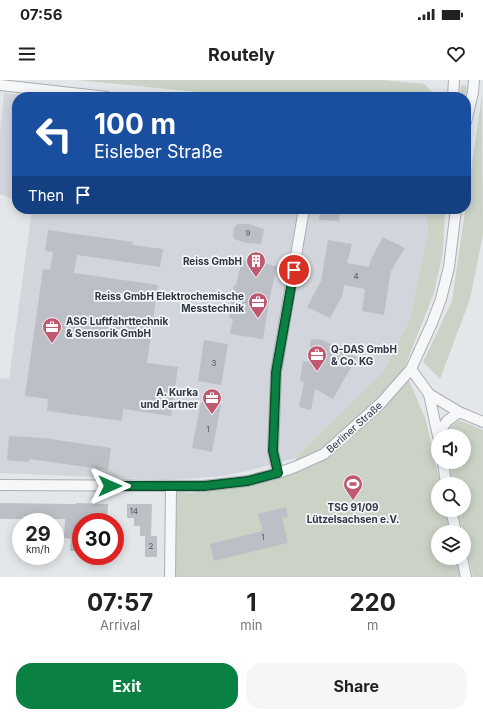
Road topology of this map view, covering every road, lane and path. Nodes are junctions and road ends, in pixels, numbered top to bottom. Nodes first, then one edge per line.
1 (454, 80) edge
2 (474, 80) edge
3 (0, 85) edge
4 (62, 92) edge
5 (453, 92) edge
6 (471, 101) edge
7 (303, 214) edge
8 (455, 214) edge
9 (411, 369) junction
10 (429, 394) junction
11 (459, 412) junction
12 (483, 422) edge
13 (437, 429) edge
14 (442, 429) edge
15 (278, 473) junction
16 (0, 485) edge
17 (171, 486) junction
18 (463, 565) edge
19 (170, 577) edge
20 (466, 577) edge

1 - 5 street
2 - 6 street
3 - 4 street
7 - 15 street
8 - 9 street, Berliner Straße
9 - 10 street
9 - 15 street, Berliner Straße
10 - 11 street
10 - 13 street
11 - 12 street
11 - 14 street
15 - 17 street, Berliner Straße
16 - 17 street, Berliner Straße
17 - 19 street
18 - 20 street

